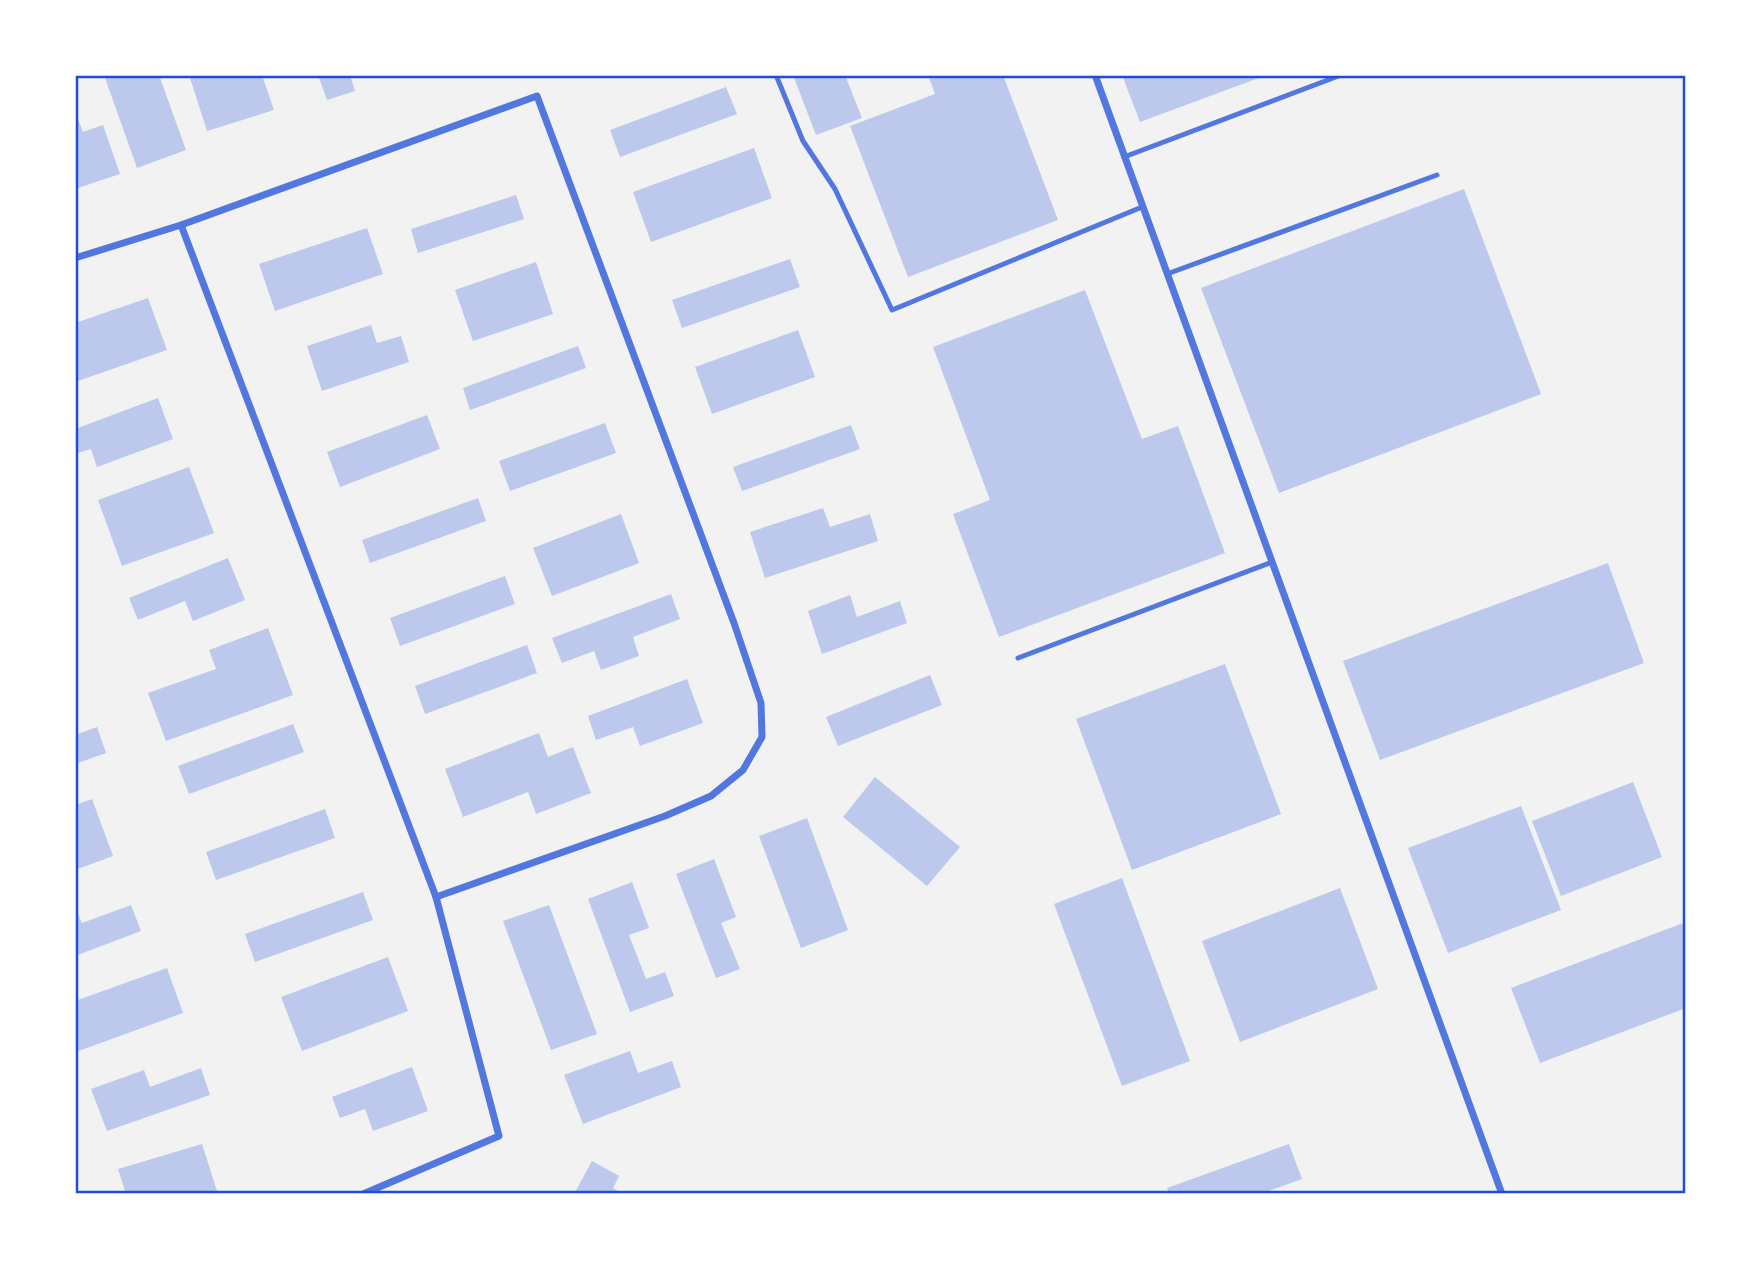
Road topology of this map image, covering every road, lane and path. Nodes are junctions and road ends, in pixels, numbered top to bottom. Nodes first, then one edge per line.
1 (776, 75) edge
2 (1095, 75) edge
3 (1341, 75) edge
4 (1124, 157) junction
5 (1437, 175) dead end
6 (1142, 207) junction
7 (181, 225) junction
8 (75, 258) edge
9 (1167, 274) junction
10 (1272, 562) junction
11 (1018, 657) dead end
12 (436, 897) junction
13 (363, 1194) edge
14 (1502, 1194) edge

1 - 6 lane
2 - 4 street
3 - 4 lane
4 - 6 street
5 - 9 lane
6 - 9 street
7 - 8 street
7 - 12 street
7 - 12 street
9 - 10 street
10 - 11 lane
10 - 14 street
12 - 13 street

